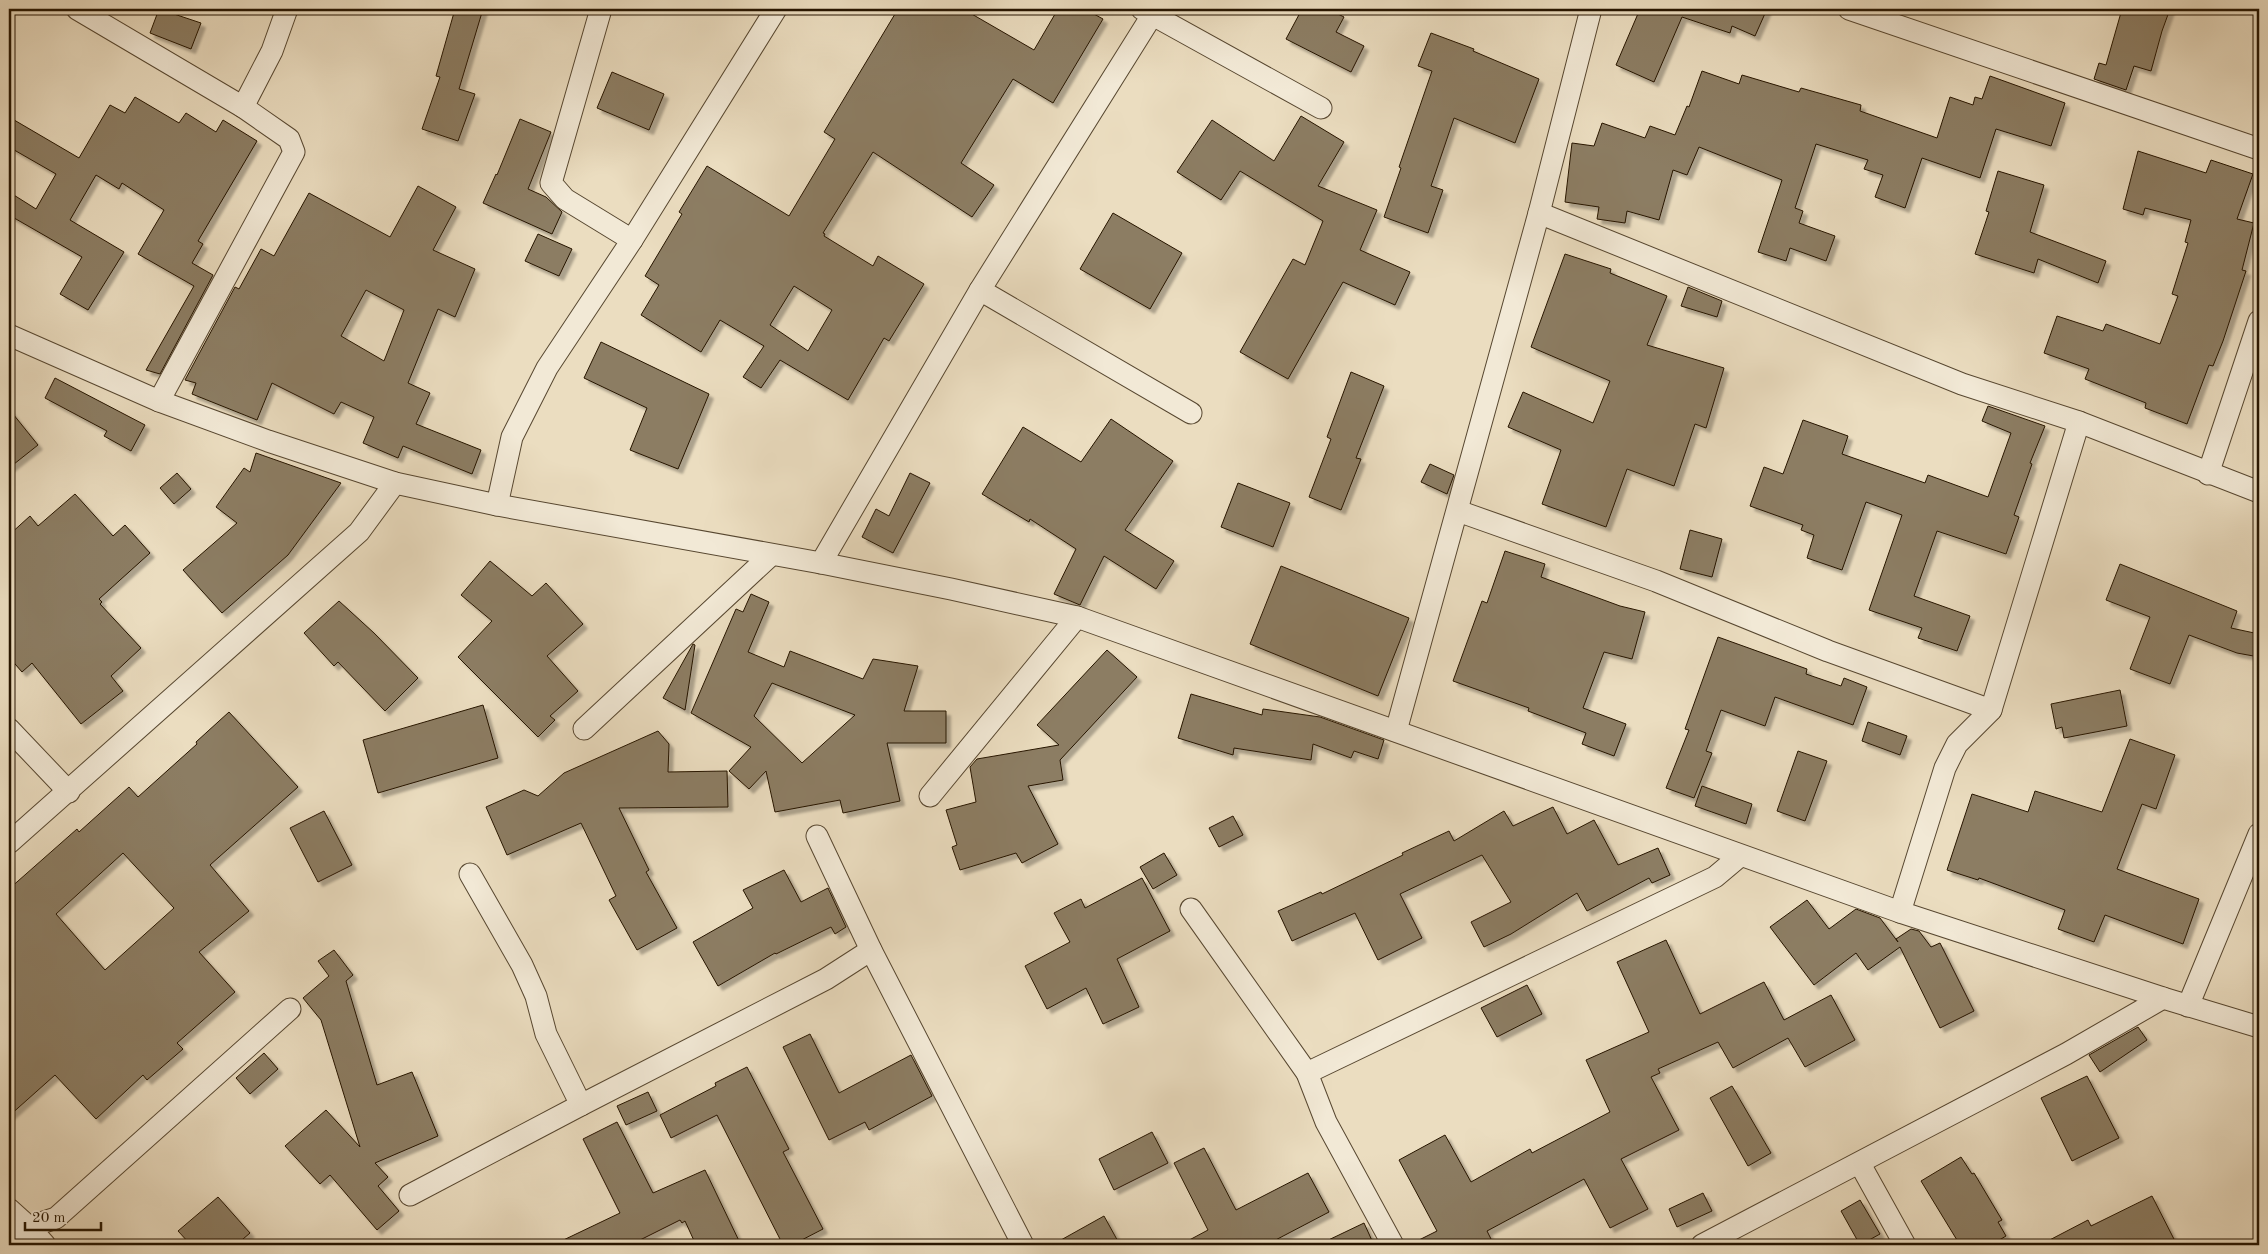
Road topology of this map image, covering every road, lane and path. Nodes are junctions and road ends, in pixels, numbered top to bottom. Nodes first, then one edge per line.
1 (76, 9) edge
2 (287, 9) edge
3 (601, 9) edge
4 (776, 9) edge
5 (1591, 9) edge
6 (1848, 9) edge
7 (1150, 11) edge
8 (243, 107) junction
9 (1321, 108) dead end
10 (2259, 149) edge
11 (1540, 212) junction
12 (632, 240) junction
13 (980, 290) junction
14 (2259, 322) edge
15 (9, 336) edge
16 (159, 401) junction
17 (1191, 413) dead end
18 (2079, 422) junction
19 (2208, 474) junction
20 (395, 483) junction
21 (2259, 492) edge
22 (496, 505) junction
23 (1458, 510) junction
24 (770, 555) junction
25 (822, 563) junction
26 (1077, 617) junction
27 (1991, 710) junction
28 (9, 729) edge
29 (584, 730) dead end
30 (1396, 731) junction
31 (69, 792) junction
32 (930, 796) dead end
33 (2259, 834) edge
34 (818, 836) dead end
35 (9, 843) edge
36 (1740, 856) junction
37 (470, 874) dead end
38 (1191, 909) dead end
39 (1900, 912) junction
40 (871, 950) junction
41 (2163, 998) junction
42 (2188, 1006) junction
43 (290, 1009) dead end
44 (2259, 1027) edge
45 (1307, 1073) junction
46 (581, 1105) junction
47 (1860, 1164) junction
48 (410, 1195) dead end
49 (9, 1209) edge
50 (29, 1227) junction
51 (10, 1245) edge
52 (45, 1245) edge
53 (1023, 1245) edge
54 (1393, 1245) edge
55 (1702, 1245) edge
56 (1905, 1245) edge

1 - 8 street
2 - 8 street
3 - 12 street
4 - 12 street
5 - 11 street
6 - 10 street
7 - 9 street
7 - 13 street
8 - 16 street
11 - 18 street
11 - 23 street
12 - 22 street
13 - 17 street
13 - 25 street
14 - 19 street
15 - 16 street
16 - 20 street
18 - 19 street
18 - 27 street
19 - 21 street
20 - 22 street
20 - 31 street
22 - 24 street
23 - 27 street
23 - 30 street
24 - 25 street
24 - 29 street
25 - 26 street
26 - 30 street
26 - 32 street
27 - 39 street
28 - 31 street
30 - 36 street
31 - 35 street
33 - 42 street
34 - 40 street
36 - 39 street
36 - 45 street
37 - 46 street
38 - 45 street
39 - 41 street
40 - 46 street
40 - 53 street
41 - 42 street
41 - 47 street
42 - 44 street
43 - 50 street
45 - 54 street
46 - 48 street
47 - 55 street
47 - 56 street
49 - 50 street
50 - 51 street
50 - 52 street

